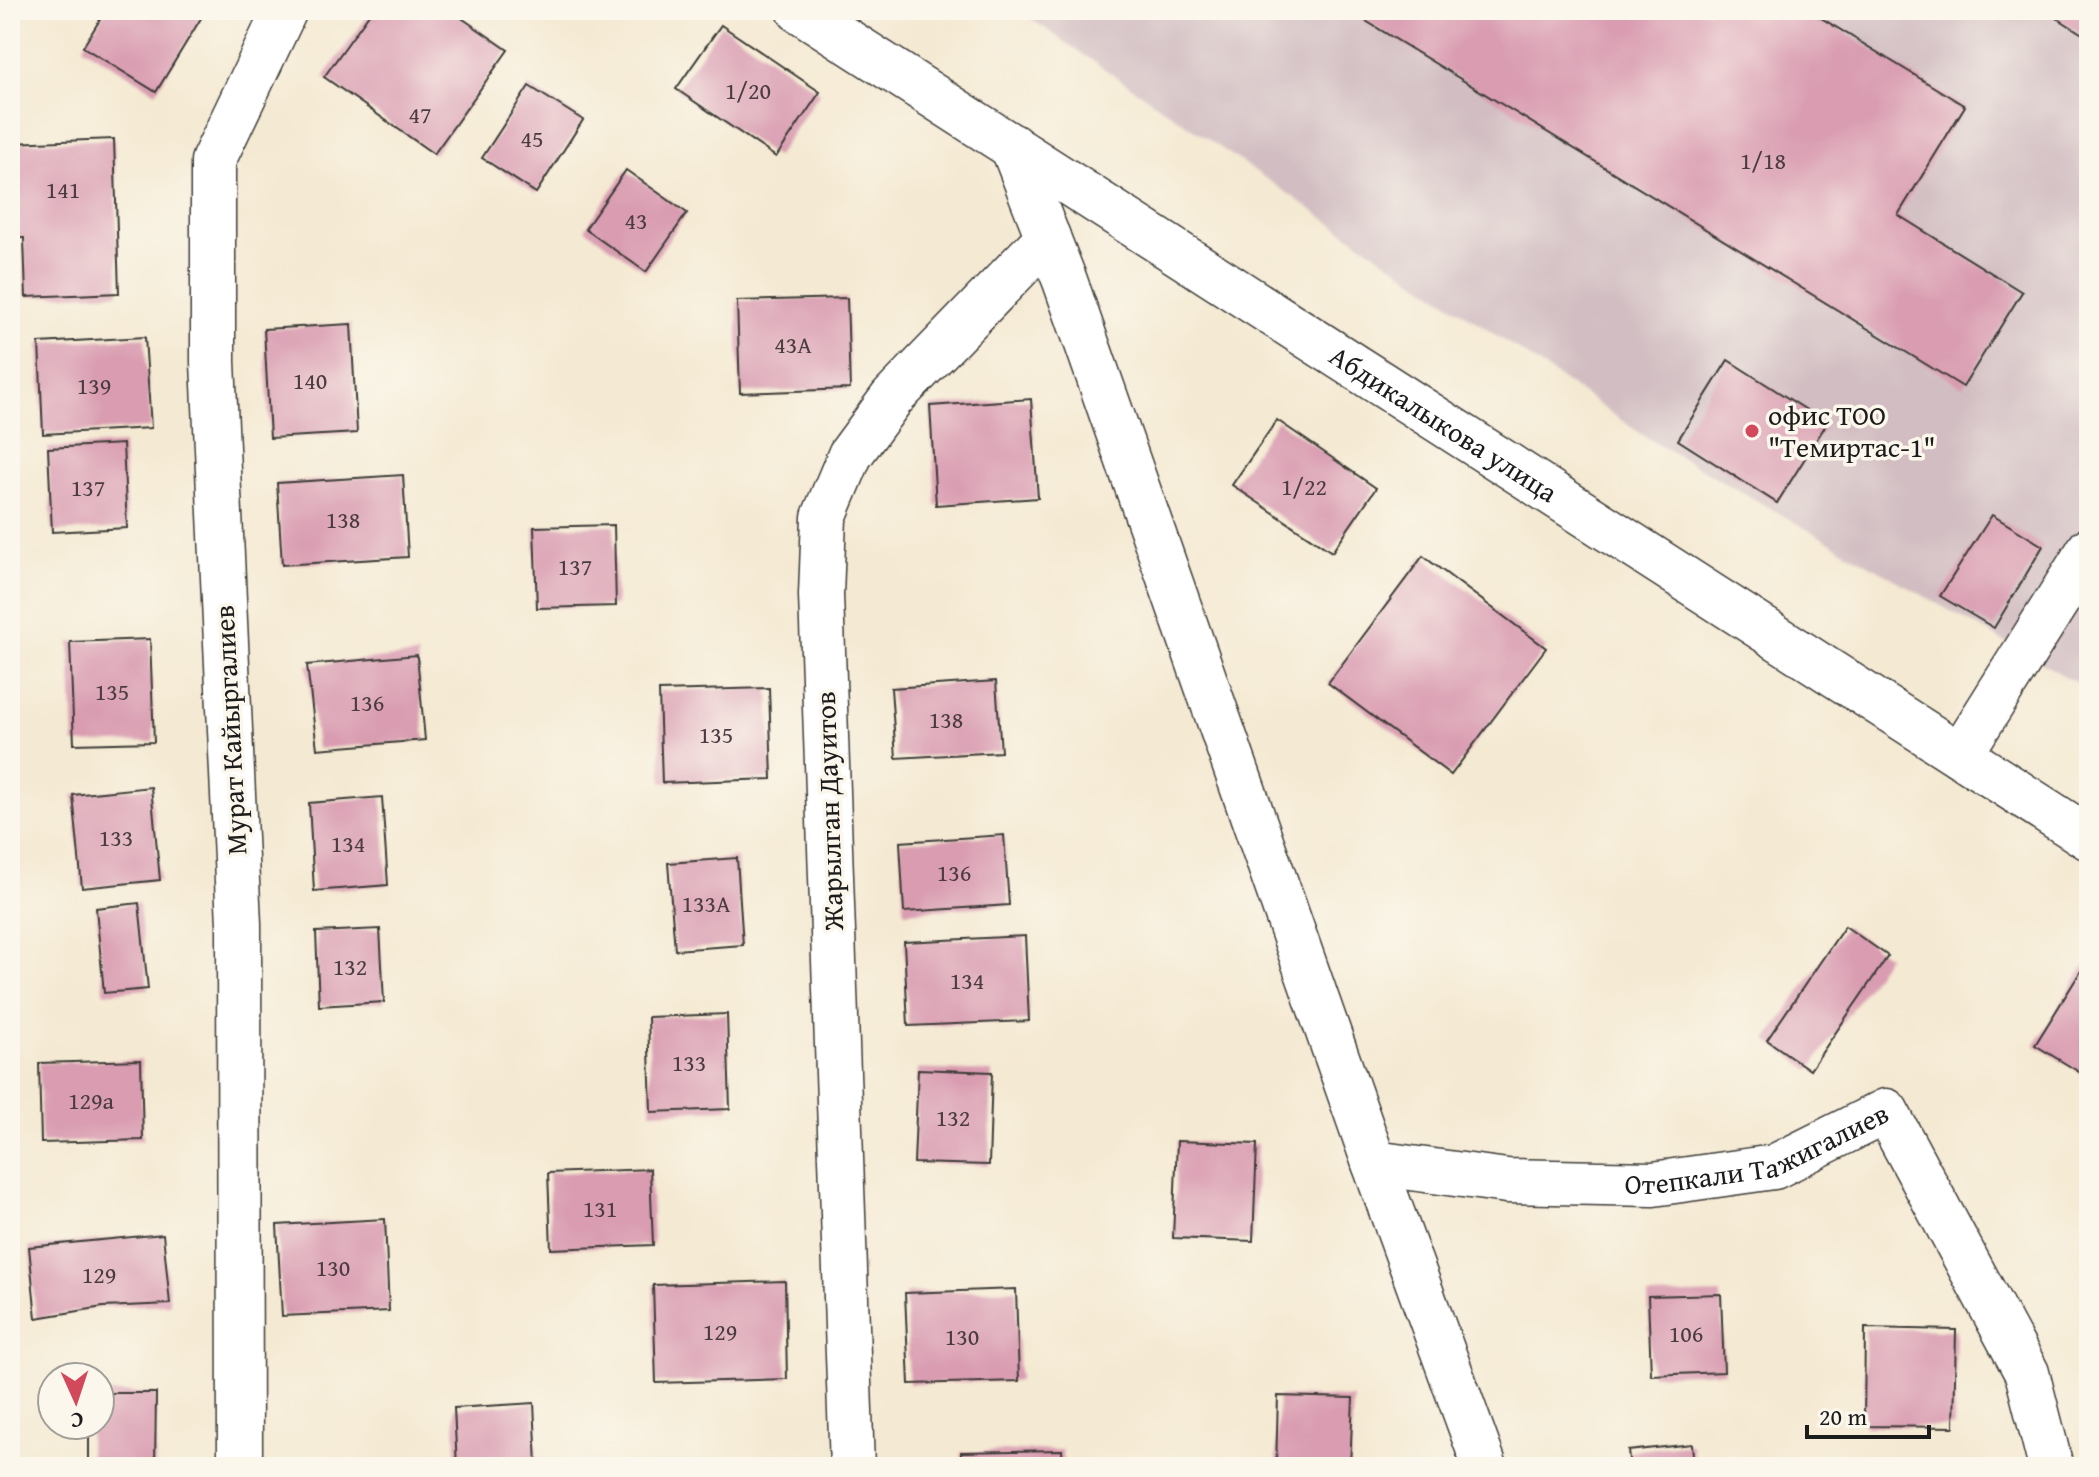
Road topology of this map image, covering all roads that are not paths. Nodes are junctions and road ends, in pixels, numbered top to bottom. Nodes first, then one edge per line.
1 (285, 10) edge
2 (799, 10) edge
3 (1012, 146) junction
4 (1048, 237) junction
5 (2089, 550) edge
6 (1960, 755) junction
7 (2089, 838) edge
8 (1374, 1163) junction
9 (240, 1467) edge
10 (852, 1467) edge
11 (1485, 1467) edge
12 (2051, 1467) edge

1 - 9 street, Мурат Кайыргалиев
2 - 3 street, Абдикалыкова улица
3 - 4 street
3 - 6 street, Абдикалыкова улица
4 - 8 street
4 - 10 street, Жарылган Дауитов
5 - 6 street
6 - 7 street, Абдикалыкова улица
8 - 11 street
8 - 12 street, Отепкали Тажигалиев

